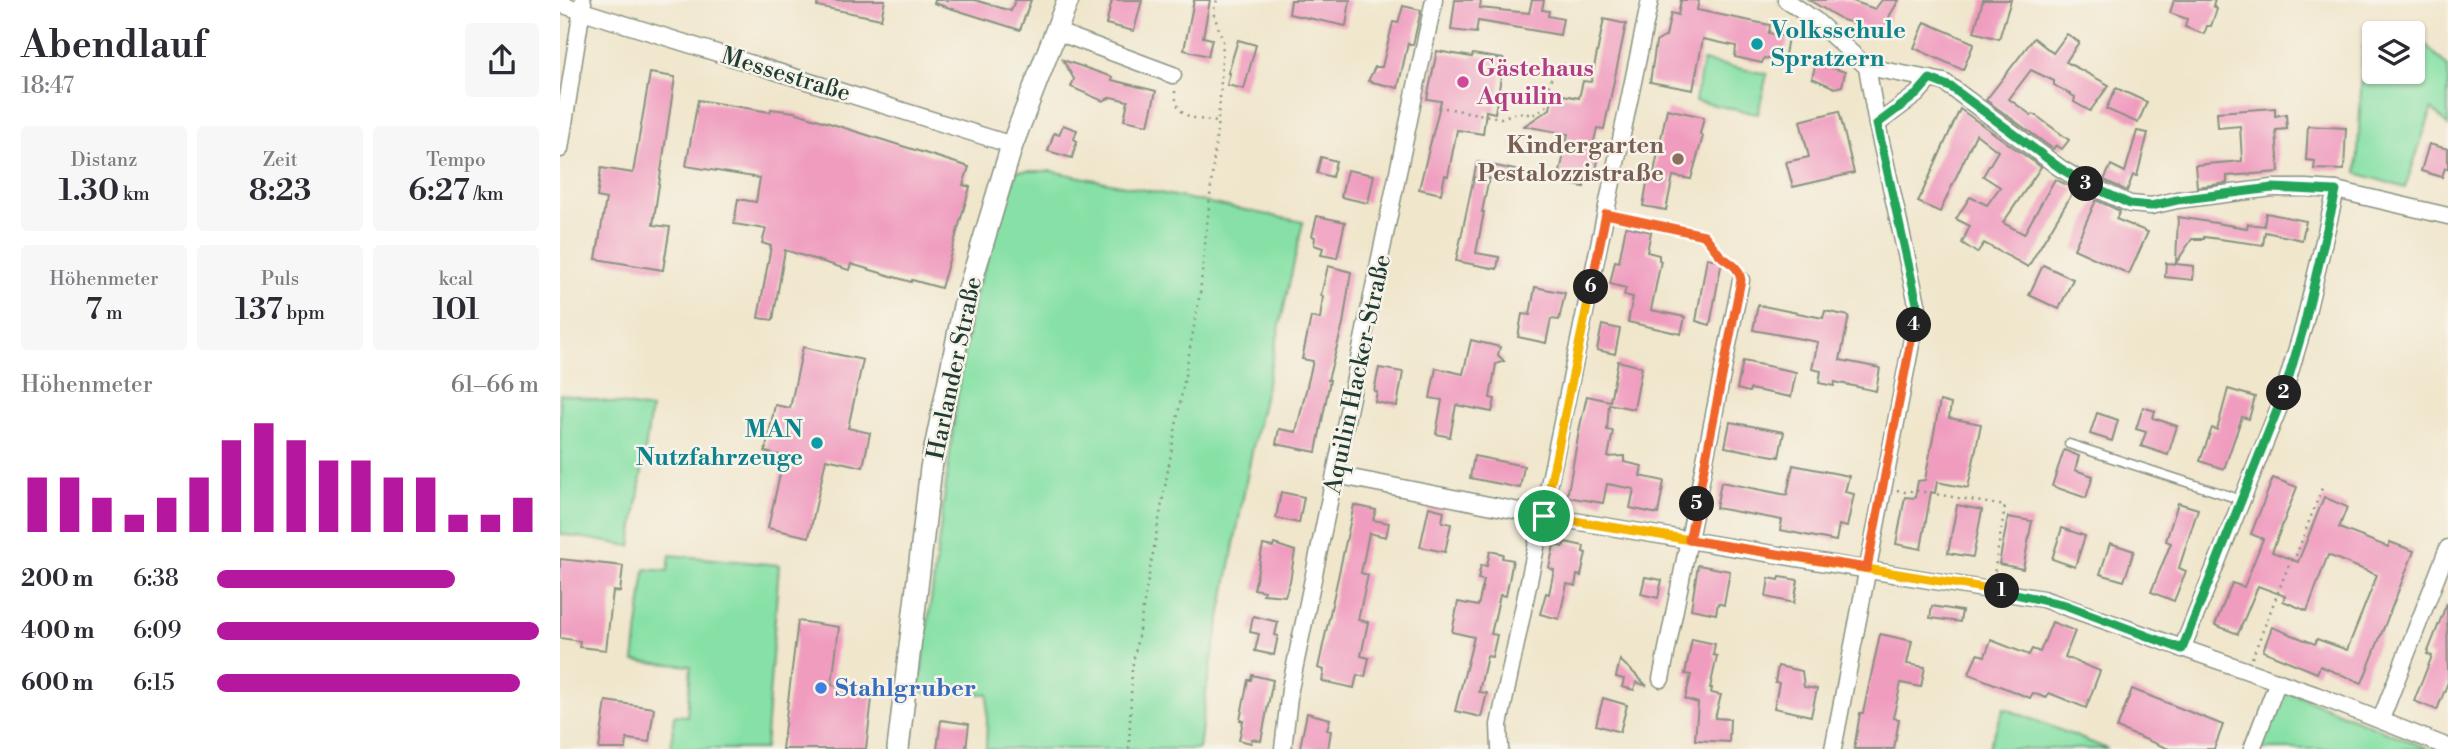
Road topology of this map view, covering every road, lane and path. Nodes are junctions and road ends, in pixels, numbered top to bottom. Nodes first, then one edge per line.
1 (1068, 0) edge
2 (1217, 0) edge
3 (1434, 0) edge
4 (1650, 0) edge
5 (1786, 0) edge
6 (560, 4) edge
7 (582, 5) edge
8 (1055, 31) junction
9 (1565, 64) dead end
10 (1867, 67) junction
11 (1173, 75) joint
12 (1930, 79) junction
13 (1445, 108) dead end
14 (1217, 122) junction
15 (1877, 124) junction
16 (1012, 145) junction
17 (560, 149) edge
18 (2336, 191) junction
19 (1606, 214) junction
20 (2448, 216) edge
21 (1741, 280) joint
22 (2069, 444) dead end
23 (1336, 475) junction
24 (1883, 487) junction
25 (2322, 488) dead end
26 (2242, 500) junction
27 (1544, 516) junction
28 (1689, 540) junction
29 (2448, 548) edge
30 (1867, 568) junction
31 (1991, 590) junction
32 (2182, 649) junction
33 (2248, 671) junction
34 (1661, 679) dead end
35 (2277, 681) junction
36 (2381, 719) junction
37 (2448, 747) edge
38 (898, 749) edge
39 (1129, 749) edge
40 (1283, 749) edge
41 (1500, 749) edge
42 (1833, 749) edge
43 (2252, 749) edge

1 - 8 main road, Harlander Straße
2 - 14 path
3 - 23 street, Aquilin Hacker-Straße
4 - 19 street
5 - 10 street
6 - 7 street, Messestraße
7 - 16 street, Messestraße
7 - 17 street
8 - 11 street
8 - 16 main road, Harlander Straße
9 - 13 path
10 - 12 street
10 - 15 street
11 - 14 path
12 - 15 street
12 - 18 street
14 - 39 path
15 - 24 street
16 - 38 main road, Harlander Straße
18 - 20 street
18 - 26 street
19 - 21 path
19 - 27 street
21 - 28 street
22 - 26 lane
23 - 27 street
23 - 40 street, Aquilin Hacker-Straße
24 - 30 street
24 - 31 path
25 - 33 path
26 - 32 street
27 - 28 street
27 - 41 street
28 - 30 street
28 - 34 street
29 - 36 street
30 - 31 street
30 - 42 street
31 - 32 street
32 - 33 street
33 - 35 street
35 - 36 street
35 - 43 street
36 - 37 street

